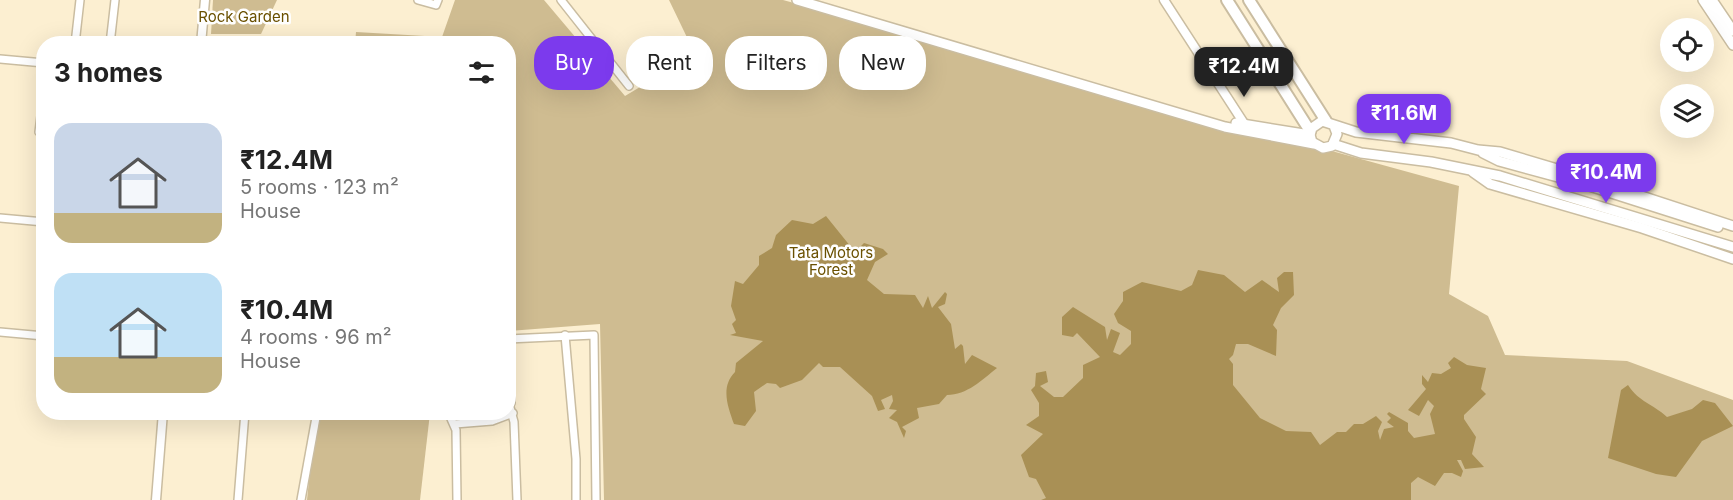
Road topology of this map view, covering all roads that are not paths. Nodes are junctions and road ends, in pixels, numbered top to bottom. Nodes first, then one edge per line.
1 (80, 0) edge
2 (115, 0) edge
3 (205, 0) edge
4 (418, 0) edge
5 (438, 0) edge
6 (561, 0) edge
7 (797, 0) edge
8 (816, 0) edge
9 (1164, 0) edge
10 (1227, 0) edge
11 (1249, 0) edge
12 (1704, 0) edge
13 (1713, 0) edge
14 (1720, 0) edge
15 (1733, 20) edge
16 (1733, 31) edge
17 (76, 36) edge
18 (111, 36) edge
19 (202, 36) edge
20 (1733, 45) edge
21 (969, 48) junction
22 (0, 59) edge
23 (36, 62) edge
24 (626, 82) edge
25 (1330, 123) junction
26 (1248, 130) junction
27 (1310, 133) junction
28 (1314, 144) junction
29 (1333, 144) junction
30 (1478, 150) junction
31 (1468, 169) junction
32 (0, 218) edge
33 (36, 221) edge
34 (1733, 226) edge
35 (1733, 232) edge
36 (1733, 247) edge
37 (1733, 259) edge
38 (0, 332) edge
39 (36, 335) edge
40 (565, 335) junction
41 (516, 338) edge
42 (162, 420) edge
43 (244, 420) edge
44 (316, 420) edge
45 (452, 420) edge
46 (495, 420) edge
47 (514, 420) edge
48 (454, 424) junction
49 (156, 500) edge
50 (238, 500) edge
51 (301, 500) edge
52 (457, 500) edge
53 (517, 500) edge
54 (576, 500) edge
55 (596, 500) edge

1 - 17 street
2 - 18 street
3 - 19 street
4 - 5 street
6 - 24 street
7 - 21 main road
8 - 21 main road
9 - 26 street
10 - 27 main road
11 - 25 main road
12 - 20 main road
13 - 16 main road
14 - 15 main road
21 - 26 main road
22 - 23 street
25 - 27 main road
25 - 29 main road
25 - 30 main road
26 - 27 main road
26 - 28 main road
27 - 28 main road
28 - 29 main road
29 - 31 main road
30 - 34 main road
30 - 35 main road
31 - 36 main road
31 - 37 main road
32 - 33 street
38 - 39 street
40 - 41 street
40 - 54 street
40 - 55 street
42 - 49 street
43 - 50 street
44 - 51 street
45 - 48 street
46 - 48 street
47 - 53 street
48 - 52 street

